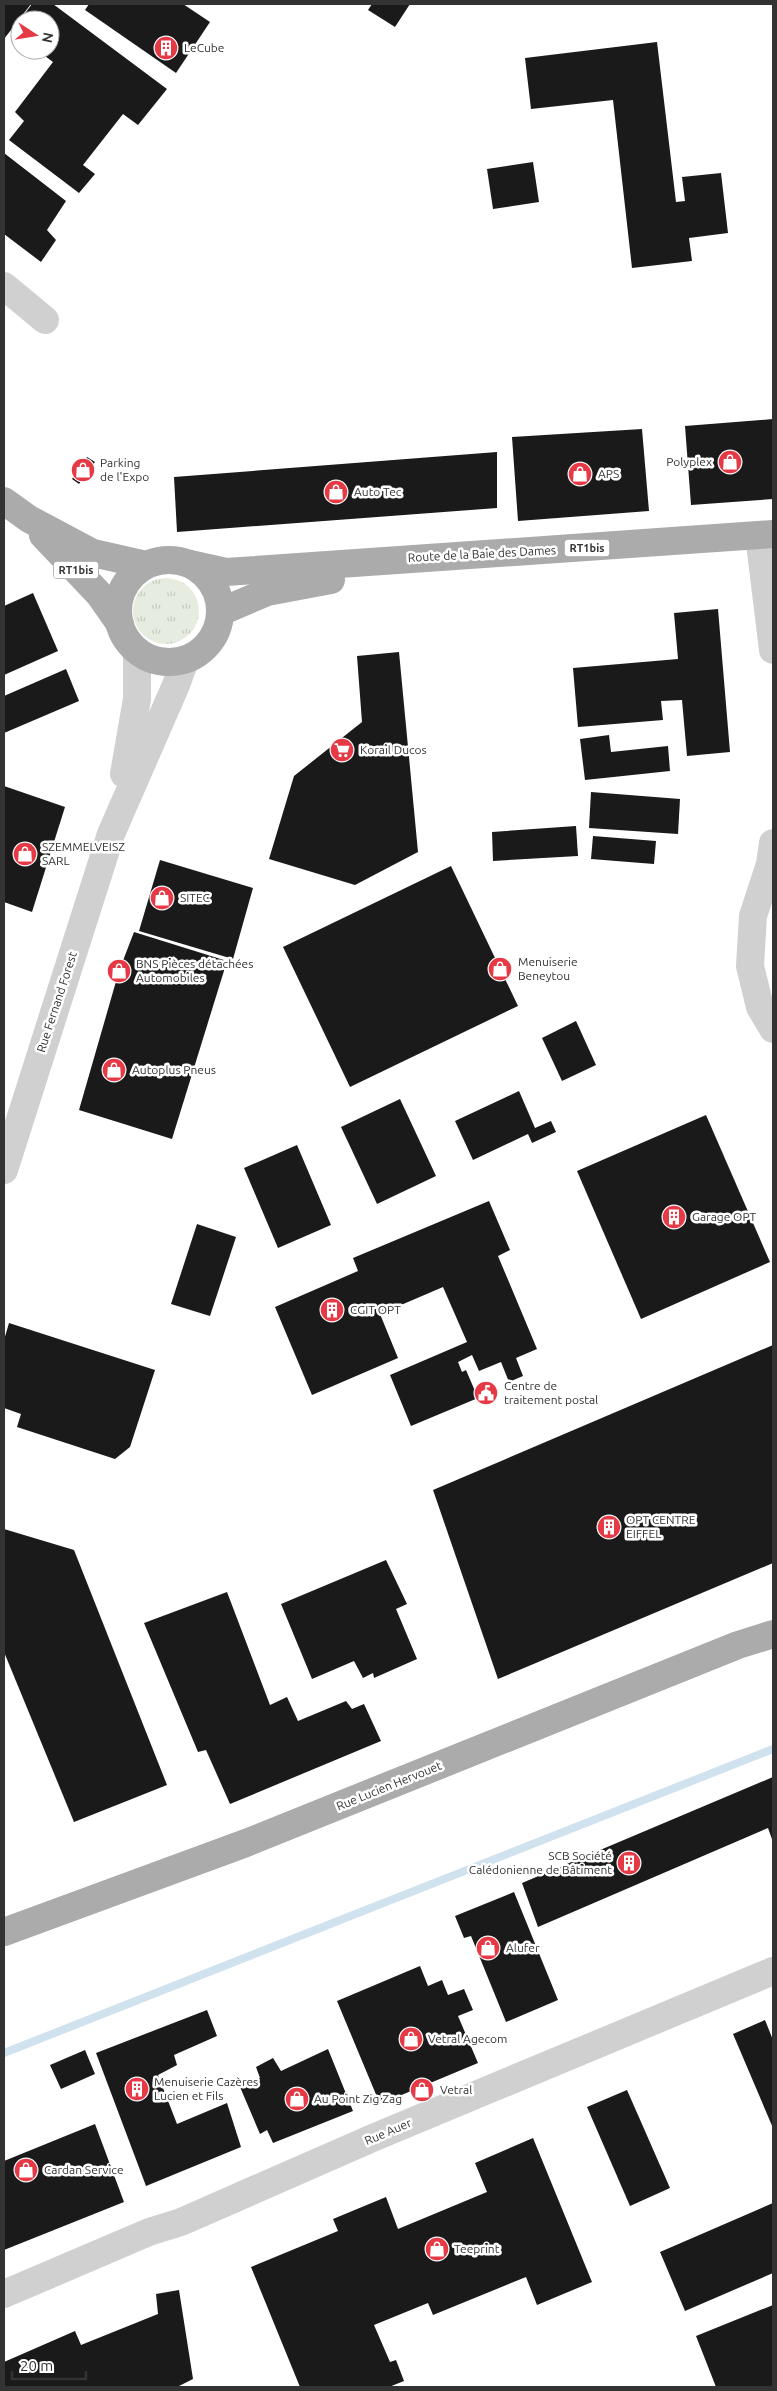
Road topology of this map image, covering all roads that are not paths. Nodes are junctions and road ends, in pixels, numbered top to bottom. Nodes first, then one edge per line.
1 (4, 286) edge
2 (45, 320) dead end
3 (4, 501) edge
4 (29, 518) junction
5 (766, 534) edge
6 (401, 559) junction
7 (190, 564) junction
8 (146, 566) junction
9 (220, 612) junction
10 (120, 624) junction
11 (773, 650) edge
12 (137, 651) junction
13 (185, 660) junction
14 (111, 834) junction
15 (773, 843) edge
16 (773, 1029) edge
17 (4, 1170) edge
18 (773, 1634) edge
19 (4, 1932) edge
20 (773, 1971) edge
21 (4, 2294) edge

1 - 2 street
3 - 4 main road, RT1bis
4 - 8 main road, RT1bis
4 - 10 main road, RT1bis
5 - 6 main road, Route de la Baie des Dames / RT1bis
5 - 11 street
6 - 7 main road, Route de la Baie des Dames / RT1bis
6 - 9 main road, Route de la Baie des Dames / RT1bis
7 - 8 main road
7 - 9 main road
8 - 10 main road
9 - 13 main road
10 - 12 main road
12 - 13 main road
12 - 14 street, Rue Fernand Forest
13 - 14 street, Rue Fernand Forest
14 - 17 street, Rue Fernand Forest
15 - 16 street
18 - 19 main road, Rue Lucien Hervouet
20 - 21 street, Rue Auer

